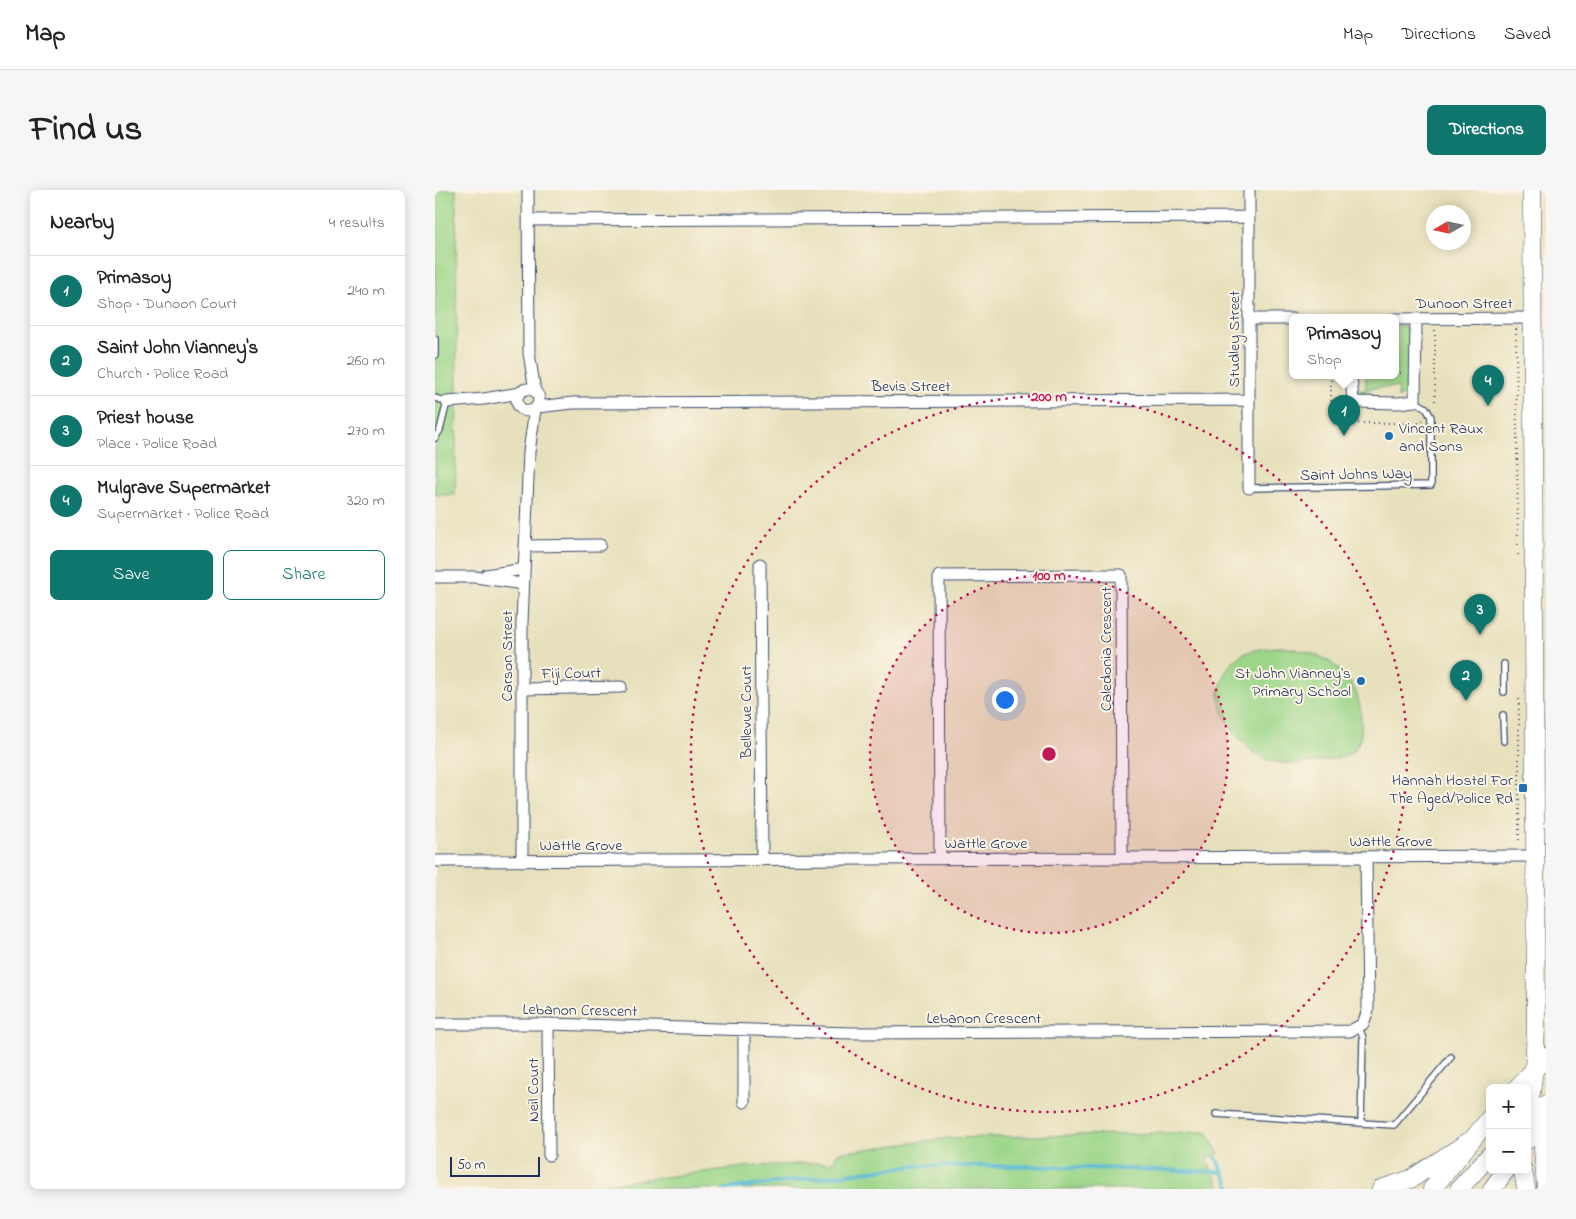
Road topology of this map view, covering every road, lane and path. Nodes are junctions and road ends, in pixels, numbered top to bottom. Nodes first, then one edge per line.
1 (528, 190) edge
2 (1249, 190) edge
3 (1532, 190) edge
4 (1249, 217) junction
5 (528, 220) junction
6 (1249, 319) junction
7 (1289, 319) edge
8 (1399, 320) edge
9 (1536, 321) junction
10 (1416, 325) junction
11 (1511, 329) dead end
12 (435, 340) edge
13 (435, 355) edge
14 (1435, 373) dead end
15 (1351, 379) edge
16 (435, 398) edge
17 (529, 400) junction
18 (1249, 400) junction
19 (1415, 401) junction
20 (447, 402) junction
21 (435, 438) edge
22 (1249, 488) joint
23 (601, 545) dead end
24 (525, 546) junction
25 (1518, 556) dead end
26 (760, 564) dead end
27 (524, 569) junction
28 (435, 577) edge
29 (475, 577) junction
30 (523, 584) junction
31 (1540, 639) edge
32 (1504, 664) dead end
33 (621, 687) dead end
34 (522, 688) junction
35 (1503, 692) dead end
36 (1519, 693) dead end
37 (1503, 715) dead end
38 (1504, 741) dead end
39 (1519, 856) junction
40 (1536, 856) junction
41 (1366, 857) junction
42 (1122, 858) junction
43 (940, 859) junction
44 (762, 860) junction
45 (435, 861) edge
46 (522, 861) junction
47 (1541, 984) edge
48 (435, 1024) edge
49 (548, 1024) junction
50 (1359, 1027) junction
51 (744, 1030) junction
52 (1451, 1057) dead end
53 (1540, 1063) edge
54 (1521, 1084) edge
55 (744, 1102) dead end
56 (1216, 1114) dead end
57 (1537, 1114) edge
58 (1361, 1123) junction
59 (1486, 1123) edge
60 (1531, 1130) edge
61 (1469, 1142) junction
62 (549, 1155) dead end
63 (1486, 1159) edge
64 (1545, 1159) edge
65 (1502, 1174) edge
66 (1524, 1174) edge
67 (1460, 1187) edge
68 (1546, 1188) edge
69 (1381, 1189) edge
70 (1432, 1189) edge
71 (1492, 1189) edge
72 (1526, 1189) edge

1 - 5 street, Carson Street
2 - 4 street, Studley Street
3 - 9 main road
4 - 5 street
4 - 6 street, Studley Street
5 - 17 street, Carson Street
6 - 7 street
6 - 18 street, Studley Street
8 - 10 street, Dunoon Street
9 - 10 street, Dunoon Street
9 - 31 main road
10 - 14 path
10 - 19 street
11 - 25 path
12 - 13 lane
15 - 19 street
16 - 20 lane
17 - 18 street, Bevis Street
17 - 20 street, Bevis Street
17 - 24 street, Carson Street
18 - 22 street, Studley Street
19 - 22 lane, Saint Johns Way
20 - 21 lane
23 - 24 street
24 - 27 street, Carson Street
26 - 44 street, Bellevue Court
27 - 29 street
27 - 30 street, Carson Street
28 - 29 street
29 - 30 street
30 - 34 street, Carson Street
31 - 40 main road
32 - 35 lane
33 - 34 street, Fiji Court
34 - 46 street, Carson Street
36 - 39 path
37 - 38 lane
39 - 40 street, Wattle Grove
39 - 41 street, Wattle Grove
40 - 47 main road
41 - 42 street, Wattle Grove
41 - 50 street
42 - 43 street, Wattle Grove
42 - 43 street, Caledonia Crescent
43 - 44 street, Wattle Grove
44 - 46 street, Wattle Grove
45 - 46 street, Wattle Grove
47 - 53 main road
48 - 49 street, Lebanon Crescent
49 - 51 street, Lebanon Crescent
49 - 62 street, Neil Court
50 - 51 street, Lebanon Crescent
50 - 58 lane
51 - 55 street
52 - 58 lane
53 - 54 main road
53 - 57 main road
56 - 58 lane
57 - 60 main road
57 - 64 main road
59 - 61 main road
61 - 69 main road
61 - 70 main road
63 - 67 main road
64 - 68 main road
65 - 71 main road
66 - 72 main road

